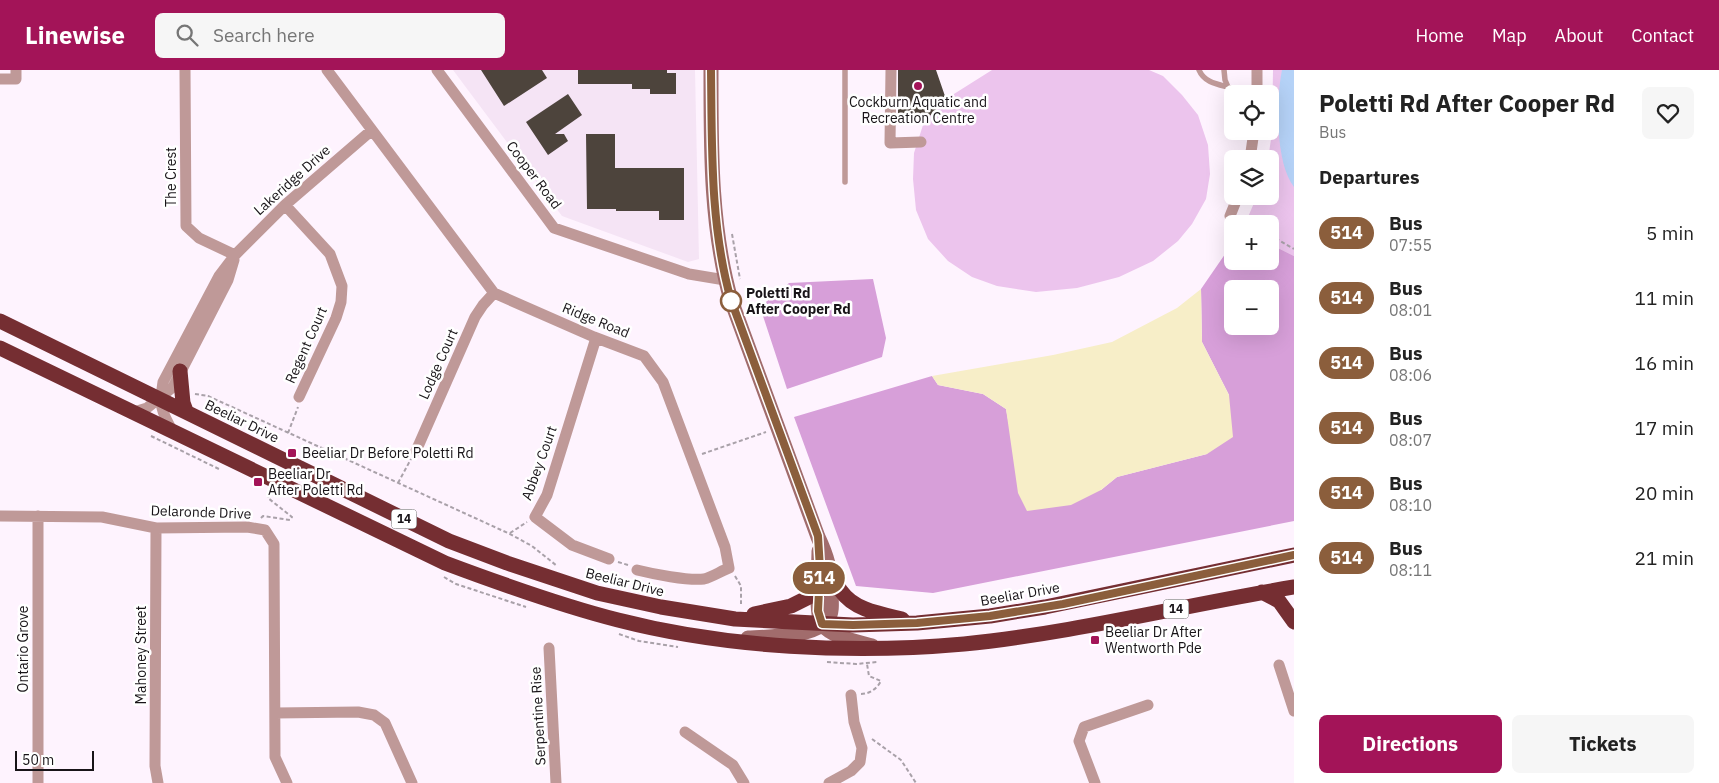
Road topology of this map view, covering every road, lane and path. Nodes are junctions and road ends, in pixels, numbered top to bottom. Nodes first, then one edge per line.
1 (16, 70) edge
2 (185, 70) edge
3 (326, 70) edge
4 (437, 70) edge
5 (711, 70) edge
6 (845, 70) edge
7 (891, 70) edge
8 (1199, 70) edge
9 (1224, 70) edge
10 (1257, 70) edge
11 (0, 79) edge
12 (1227, 85) edge
13 (1257, 85) edge
14 (1224, 86) edge
15 (372, 130) junction
16 (921, 142) dead end
17 (845, 182) dead end
18 (284, 206) junction
19 (732, 234) dead end
20 (1279, 240) edge
21 (1294, 249) edge
22 (235, 256) junction
23 (733, 280) junction
24 (494, 293) junction
25 (0, 321) edge
26 (596, 338) junction
27 (0, 348) edge
28 (180, 371) junction
29 (194, 394) dead end
30 (299, 397) joint
31 (160, 399) junction
32 (186, 411) junction
33 (134, 412) junction
34 (771, 430) dead end
35 (173, 432) junction
36 (288, 432) junction
37 (416, 451) joint
38 (692, 457) junction
39 (398, 483) junction
40 (270, 491) dead end
41 (0, 516) edge
42 (38, 516) junction
43 (535, 517) junction
44 (259, 520) dead end
45 (156, 528) junction
46 (510, 534) junction
47 (818, 536) junction
48 (1290, 557) edge
49 (609, 559) joint
50 (729, 568) junction
51 (562, 569) dead end
52 (830, 569) junction
53 (637, 570) joint
54 (1294, 587) edge
55 (819, 592) junction
56 (1262, 592) junction
57 (741, 604) dead end
58 (735, 618) junction
59 (1294, 622) edge
60 (917, 623) junction
61 (822, 624) junction
62 (726, 640) junction
63 (549, 648) dead end
64 (873, 648) junction
65 (1279, 665) dead end
66 (851, 695) joint
67 (1148, 705) dead end
68 (1294, 711) edge
69 (275, 713) junction
70 (685, 732) dead end
71 (870, 738) dead end
72 (38, 783) edge
73 (158, 783) edge
74 (287, 783) edge
75 (412, 783) edge
76 (556, 783) edge
77 (744, 783) edge
78 (829, 783) edge
79 (916, 783) edge
80 (1095, 783) edge

1 - 11 street
2 - 22 street, The Crest
3 - 15 street, Ridge Road
4 - 23 street, Cooper Road
5 - 23 main road
6 - 17 lane
7 - 16 street
8 - 14 lane
9 - 12 lane
10 - 13 street
15 - 18 street, Lakeridge Drive
15 - 24 street, Ridge Road
18 - 22 street, Lakeridge Drive
18 - 30 street, Regent Court
19 - 23 path
20 - 21 path
22 - 28 street, Lakeridge Drive
22 - 31 street, Lakeridge Drive
23 - 47 main road
24 - 26 street, Ridge Road
24 - 37 street, Lodge Court
25 - 31 highway, Beeliar Drive / 14
26 - 38 street, Ridge Road
26 - 43 street, Abbey Court
27 - 33 highway, 14
28 - 31 street, Lakeridge Drive
28 - 32 highway
29 - 36 path
30 - 36 path
31 - 32 highway, Beeliar Drive / 14
31 - 33 street, Lakeridge Drive
31 - 35 street
32 - 58 highway, Beeliar Drive / 14
33 - 35 highway, 14
34 - 38 path
35 - 62 highway, 14
36 - 39 path
37 - 39 path
38 - 50 street, Ridge Road
39 - 46 path
40 - 44 path
41 - 42 street, Delaronde Drive
42 - 45 street, Delaronde Drive
42 - 72 street, Ontario Grove
43 - 46 path
43 - 49 street, Abbey Court
45 - 69 street, Delaronde Drive
45 - 73 street, Mahoney Street
46 - 51 path
47 - 52 main road
47 - 55 main road
48 - 60 highway, Beeliar Drive / 14
49 - 53 path
50 - 53 street
50 - 57 path
52 - 60 highway
52 - 61 main road
54 - 56 highway, 14
55 - 58 highway
55 - 61 main road
56 - 59 highway
56 - 64 highway, 14
58 - 61 highway, Beeliar Drive / 14
60 - 61 highway, Beeliar Drive / 14
61 - 62 main road
61 - 64 main road
62 - 64 highway, 14
63 - 76 street, Serpentine Rise
64 - 66 path
65 - 68 street
66 - 78 street
67 - 80 street
69 - 74 street, Delaronde Drive
69 - 75 street
70 - 77 street
71 - 79 path

